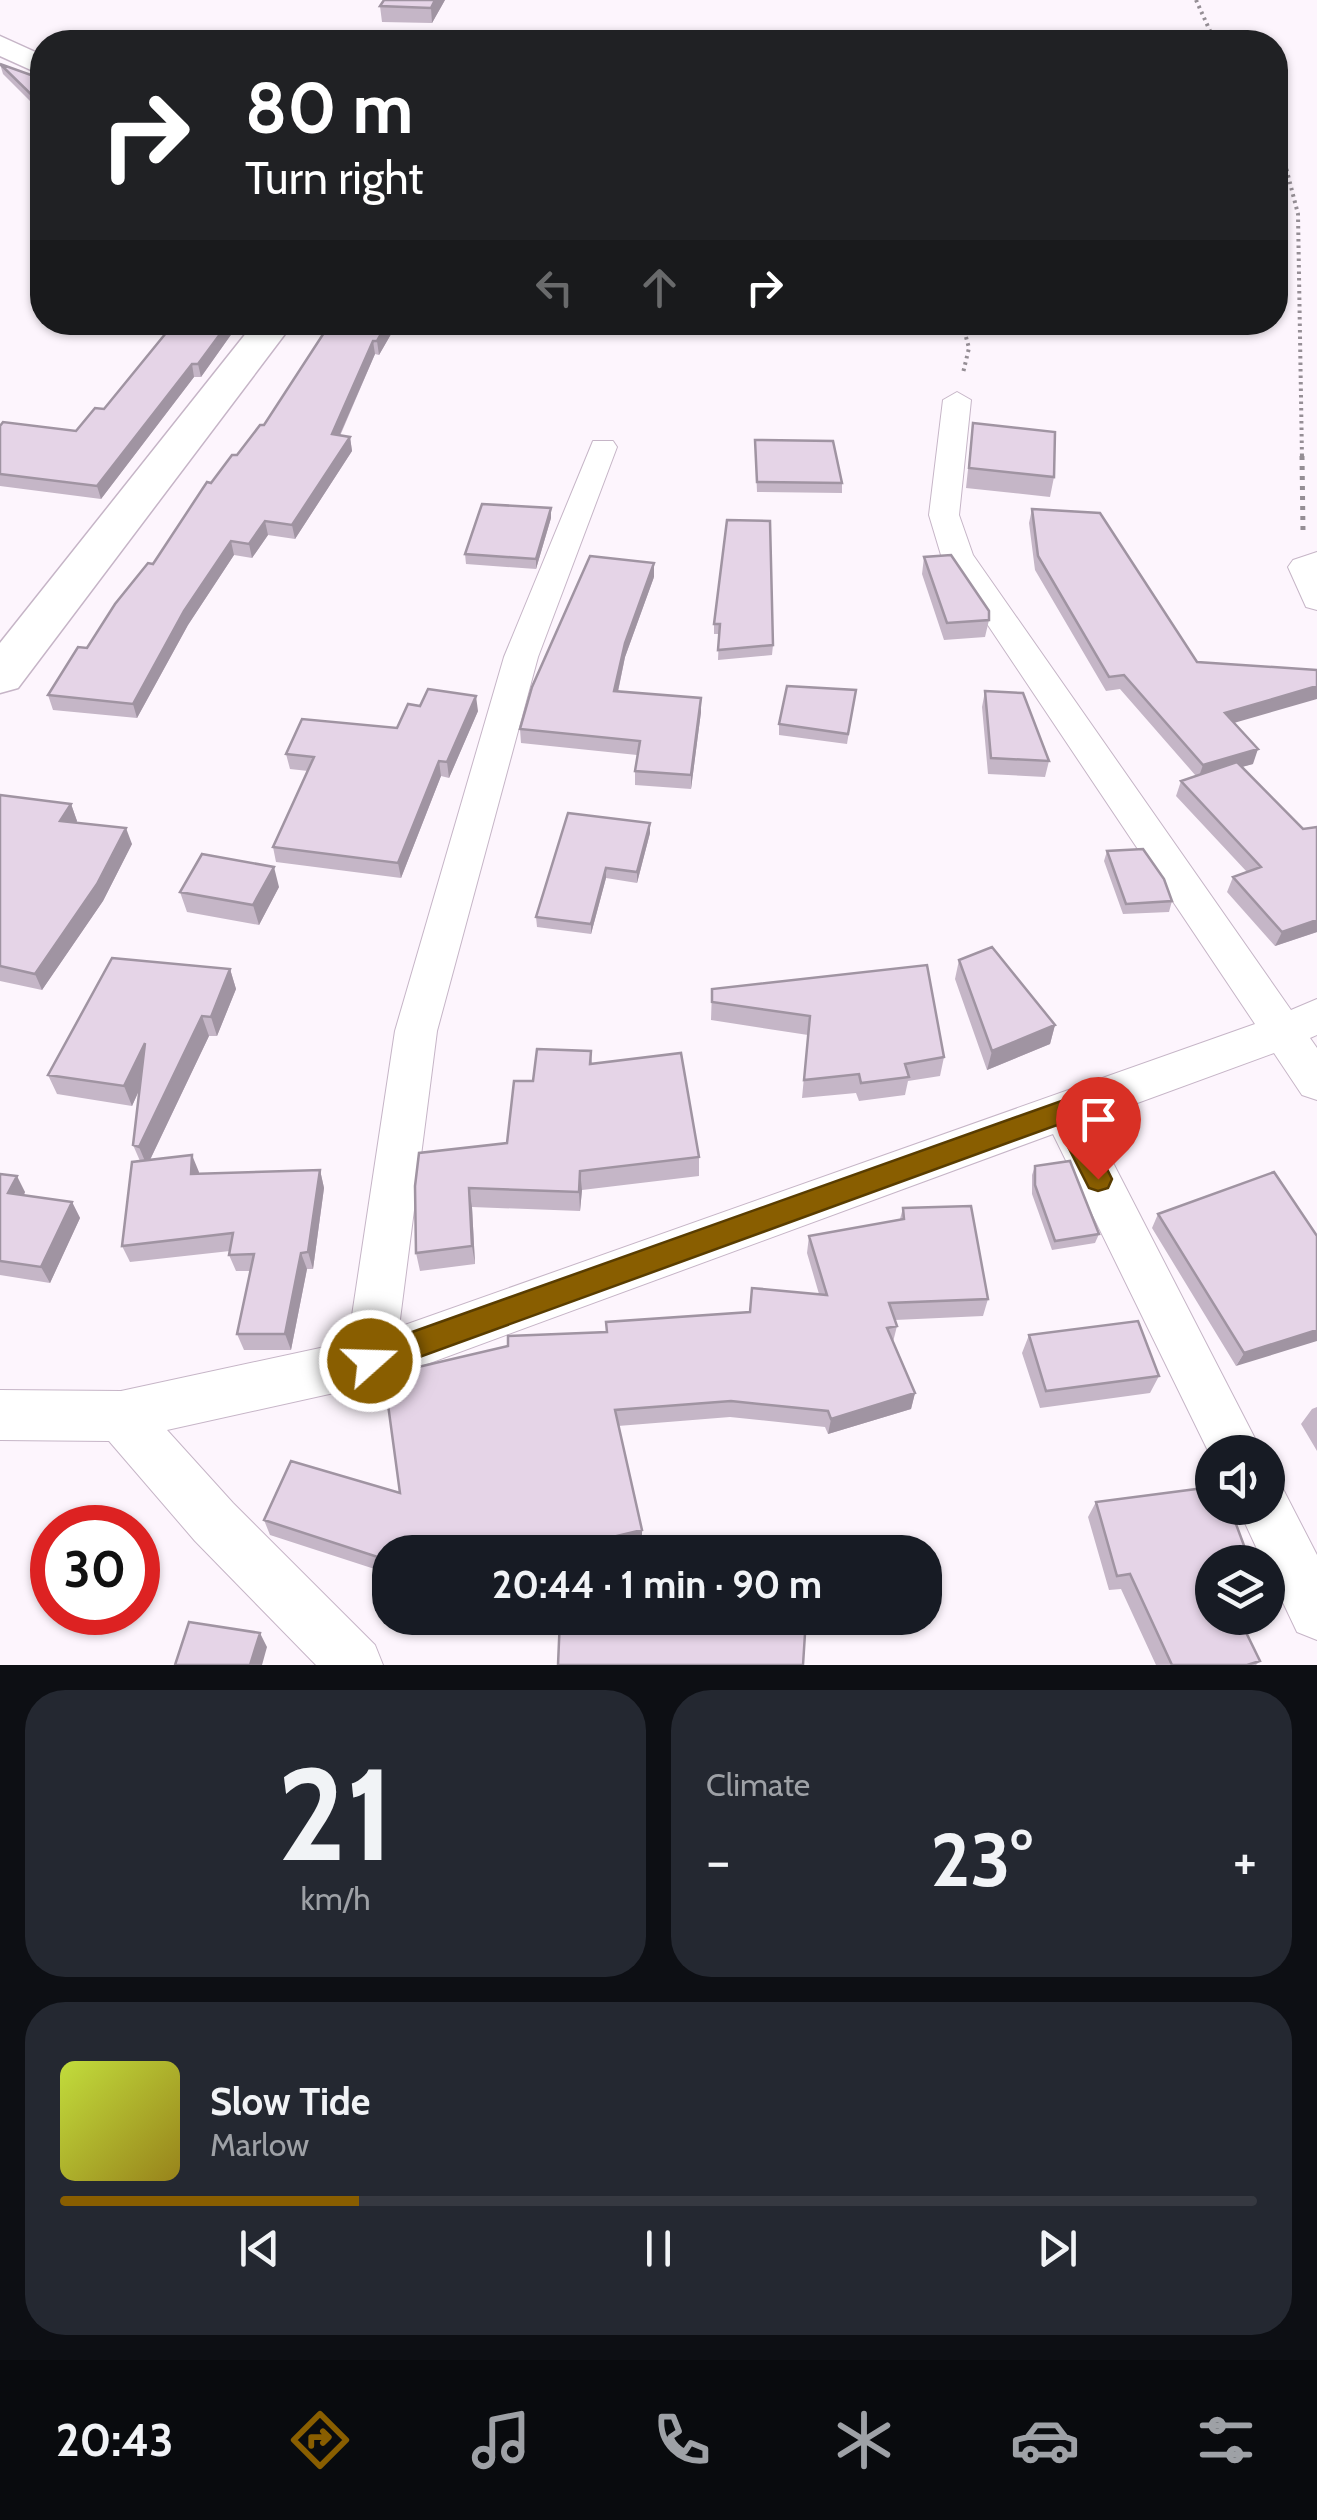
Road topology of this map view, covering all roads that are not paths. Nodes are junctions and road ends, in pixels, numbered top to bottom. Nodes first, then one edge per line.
1 (0, 46) edge
2 (30, 60) edge
3 (266, 335) edge
4 (958, 400) road end
5 (603, 446) dead end
6 (1311, 564) edge
7 (1317, 600) edge
8 (0, 678) edge
9 (1301, 1024) edge
10 (1317, 1082) edge
11 (1064, 1111) junction
12 (370, 1361) junction
13 (0, 1414) edge
14 (121, 1416) junction
15 (1227, 1435) edge
16 (1273, 1525) edge
17 (1317, 1612) edge
18 (355, 1665) edge

1 - 2 street
3 - 8 street
4 - 9 street
5 - 12 street
6 - 7 street
9 - 10 street
9 - 11 street
11 - 12 street
11 - 15 street
12 - 14 street
13 - 14 street
14 - 18 street
16 - 17 street

